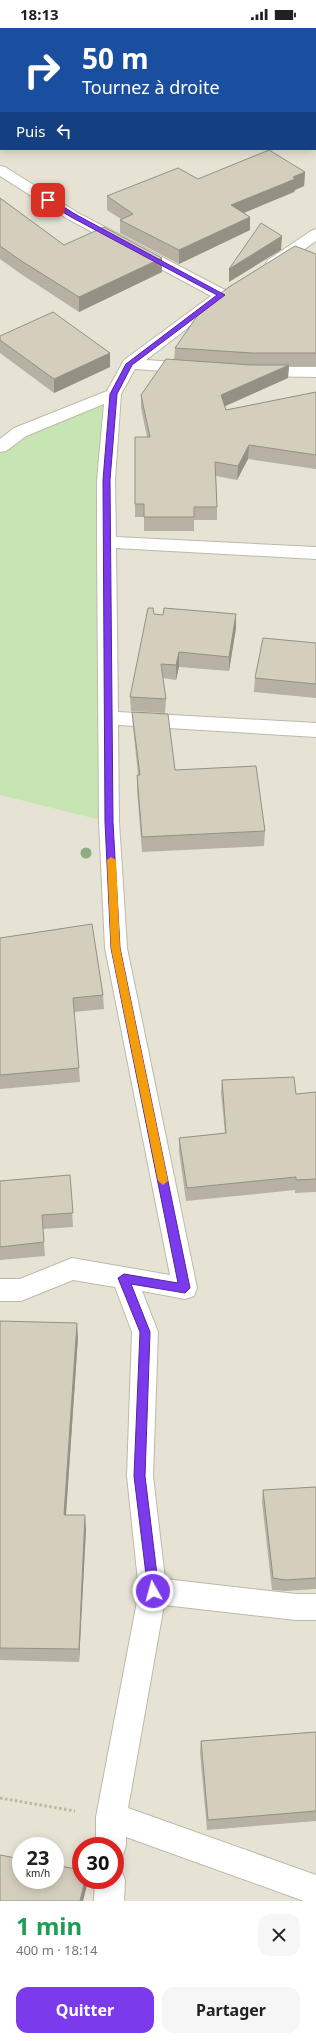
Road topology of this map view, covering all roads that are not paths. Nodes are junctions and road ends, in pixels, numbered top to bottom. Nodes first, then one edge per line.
1 (0, 170) edge
2 (316, 234) edge
3 (258, 273) edge
4 (240, 284) edge
5 (222, 295) junction
6 (130, 364) junction
7 (206, 369) edge
8 (244, 371) edge
9 (316, 372) edge
10 (113, 394) junction
11 (0, 447) edge
12 (106, 542) junction
13 (316, 553) edge
14 (109, 718) junction
15 (316, 730) edge
16 (124, 1278) junction
17 (0, 1290) edge
18 (153, 1591) junction
19 (316, 1607) edge
20 (111, 1817) junction
21 (111, 1837) edge
22 (110, 1889) edge
23 (316, 1890) edge
24 (109, 1901) edge

1 - 5 street
2 - 3 street
4 - 5 street
5 - 6 street
6 - 7 street
6 - 10 street
8 - 9 street
10 - 11 street
10 - 12 street
12 - 13 street
12 - 14 street
14 - 15 street
14 - 16 street
16 - 17 street
16 - 18 street
18 - 19 street
18 - 20 street
20 - 21 street
20 - 23 street
22 - 24 street

